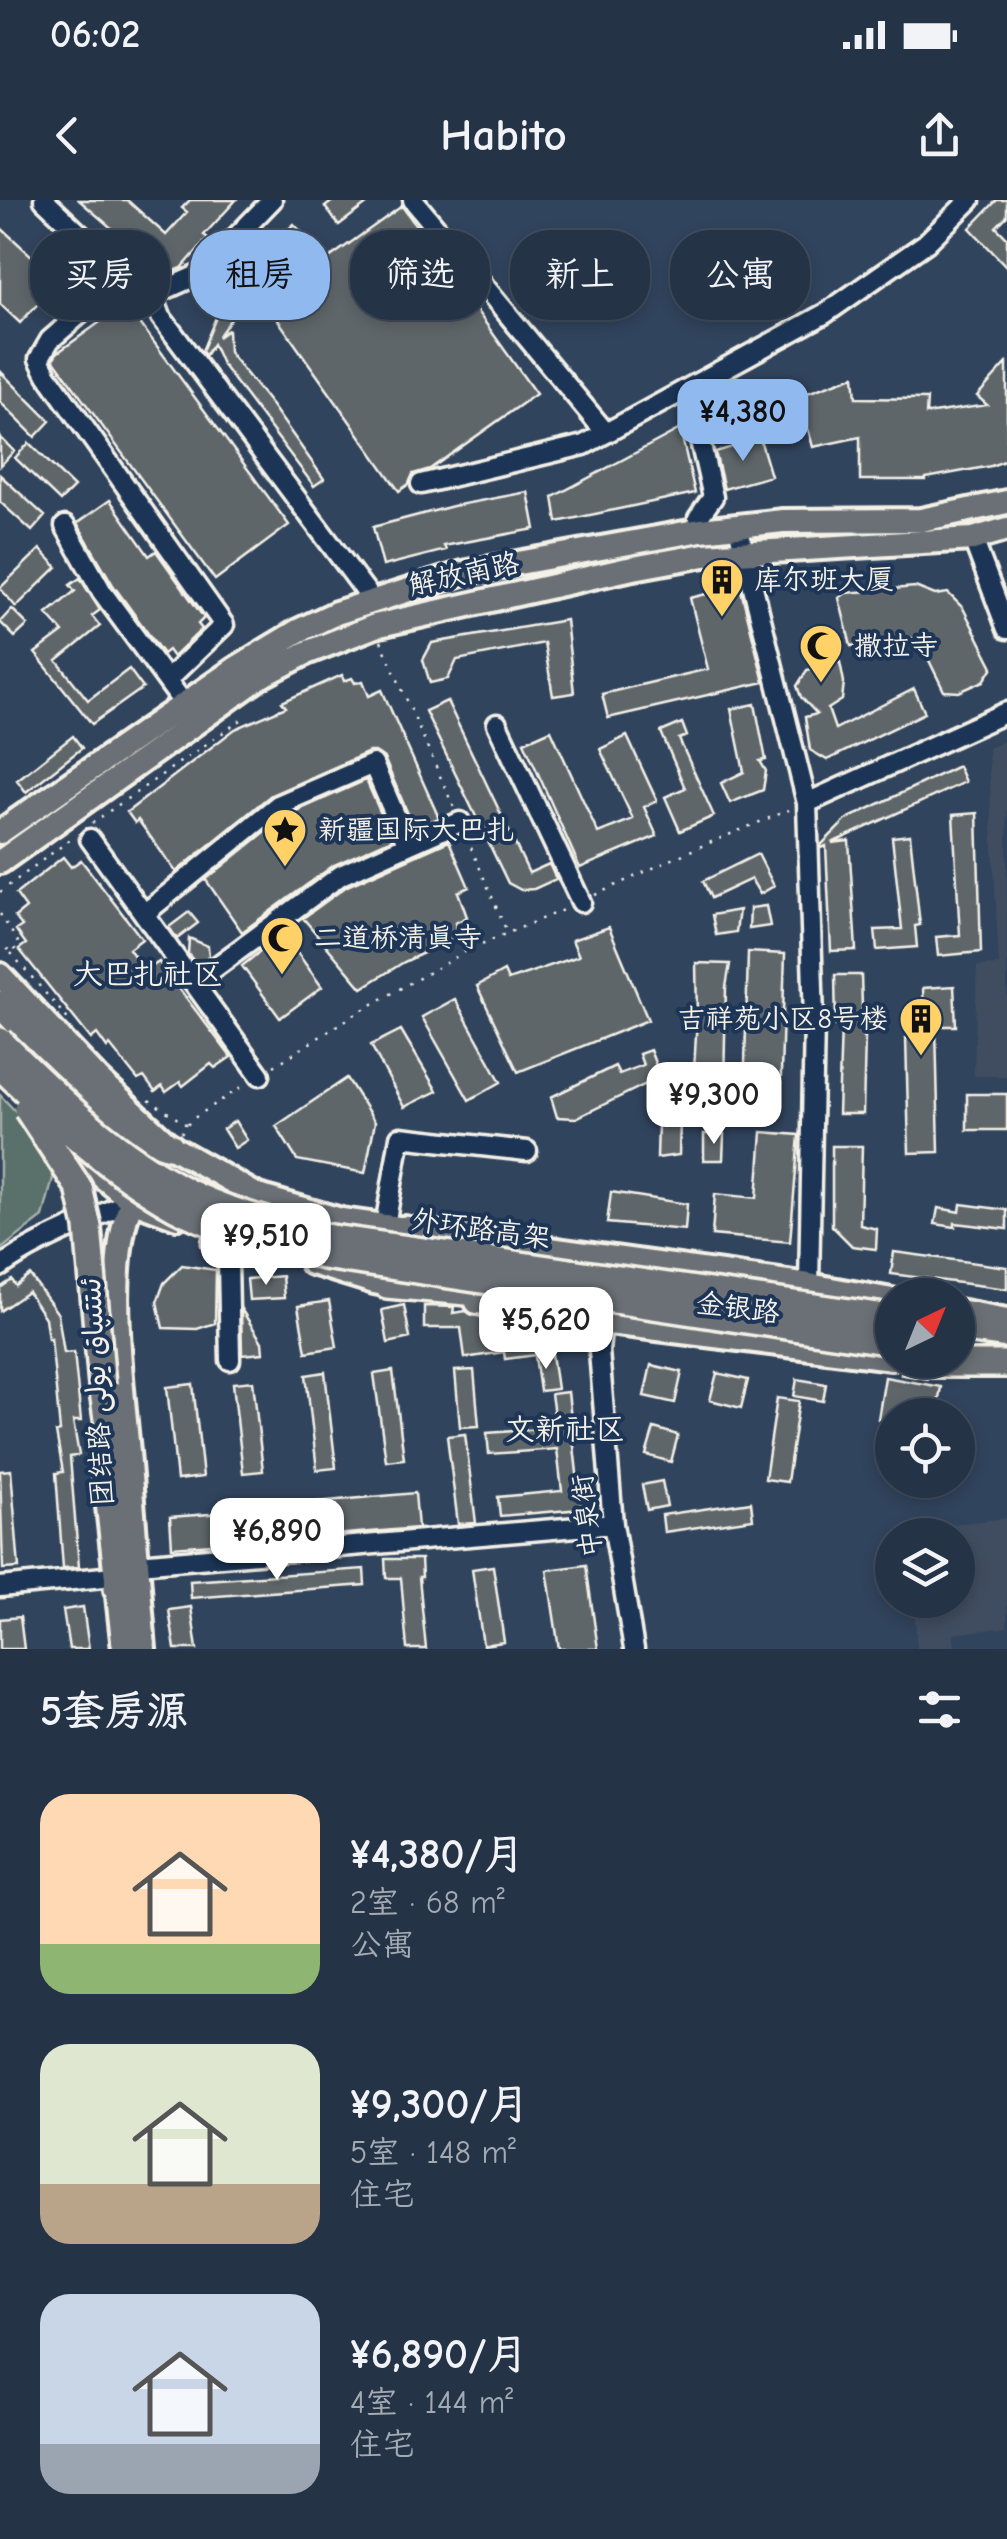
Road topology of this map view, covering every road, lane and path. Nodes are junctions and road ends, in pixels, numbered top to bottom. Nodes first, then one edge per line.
1 (44, 200) edge
2 (272, 200) edge
3 (413, 200) edge
4 (970, 200) edge
5 (76, 230) edge
6 (170, 287) edge
7 (73, 320) edge
8 (163, 320) edge
9 (688, 388) junction
10 (606, 433) junction
11 (420, 484) dead end
12 (1007, 502) edge
13 (698, 518) dead end
14 (65, 526) dead end
15 (738, 527) junction
16 (1007, 528) edge
17 (972, 538) junction
18 (746, 553) junction
19 (373, 602) junction
20 (375, 626) junction
21 (1007, 629) edge
22 (166, 680) junction
23 (184, 704) junction
24 (1007, 712) edge
25 (244, 718) dead end
26 (497, 724) dead end
27 (808, 803) junction
28 (460, 822) junction
29 (0, 832) edge
30 (90, 838) dead end
31 (408, 845) junction
32 (0, 862) edge
33 (0, 892) edge
34 (581, 902) junction
35 (0, 914) edge
36 (144, 914) junction
37 (508, 933) junction
38 (6, 948) dead end
39 (11, 954) junction
40 (0, 975) edge
41 (194, 983) junction
42 (0, 1004) edge
43 (72, 1023) dead end
44 (0, 1041) edge
45 (0, 1068) edge
46 (260, 1075) junction
47 (147, 1099) dead end
48 (179, 1136) junction
49 (71, 1151) junction
50 (526, 1152) dead end
51 (131, 1200) junction
52 (85, 1224) junction
53 (395, 1228) junction
54 (215, 1231) junction
55 (615, 1258) junction
56 (0, 1267) edge
57 (808, 1284) junction
58 (387, 1285) junction
59 (875, 1303) edge
60 (875, 1305) edge
61 (875, 1306) edge
62 (975, 1314) edge
63 (1007, 1320) edge
64 (600, 1322) junction
65 (975, 1330) edge
66 (1007, 1335) edge
67 (875, 1339) edge
68 (875, 1355) edge
69 (975, 1355) edge
70 (875, 1356) edge
71 (230, 1360) dead end
72 (1007, 1361) edge
73 (975, 1362) edge
74 (975, 1369) edge
75 (1007, 1374) edge
76 (613, 1524) junction
77 (138, 1564) junction
78 (116, 1583) junction
79 (0, 1588) edge
80 (124, 1649) edge
81 (144, 1649) edge
82 (634, 1649) edge

1 - 5 street
2 - 6 street
3 - 10 street
4 - 9 street
7 - 22 street
8 - 19 street
9 - 10 street
9 - 13 street
10 - 11 street
12 - 15 main road
14 - 22 street
15 - 18 street
15 - 19 main road
16 - 17 main road, 解放南路
17 - 18 main road, 解放南路
17 - 21 street
18 - 20 main road, 解放南路
18 - 27 street
19 - 23 main road
20 - 28 path
20 - 32 main road, 解放南路
22 - 23 street
23 - 29 main road
24 - 27 street
25 - 33 path
26 - 34 street
27 - 34 path
27 - 57 street
28 - 31 street
28 - 37 path
30 - 36 street
31 - 36 street
31 - 41 street
34 - 37 path
35 - 39 path
36 - 41 street
37 - 46 path
38 - 39 path
39 - 43 path
40 - 48 main road
41 - 46 street
42 - 48 highway
44 - 61 highway, 外环路高架, bridge
45 - 49 main road, 团结路 ئىتتىپاق يولى
45 - 67 highway, 外环路高架, bridge
45 - 78 highway, bridge
46 - 48 path
47 - 48 path
48 - 51 main road, 团结路 ئىتتىپاق يولى
48 - 53 main road, 金银路
49 - 51 main road, 金银路
49 - 52 main road, 团结路 ئىتتىپاق يولى
50 - 53 street
51 - 52 street
51 - 54 main road, 金银路
51 - 77 main road, 团结路 ئىتتىپاق يولى
52 - 56 street
52 - 78 main road, 团结路 ئىتتىپاق يولى
53 - 55 main road, 金银路
53 - 60 highway
54 - 58 main road, 金银路
54 - 71 street
55 - 57 main road, 金银路
55 - 64 street, 中泉街
57 - 59 main road, 金银路
58 - 64 main road, 金银路
58 - 68 highway
62 - 63 main road
64 - 70 main road, 金银路
64 - 76 street, 中泉街
65 - 66 highway
69 - 72 highway
72 - 73 highway, bridge
74 - 75 main road
76 - 77 street
76 - 82 street, 中泉街
77 - 81 main road, 团结路 ئىتتىپاق يولى
78 - 79 street
78 - 80 main road, 团结路 ئىتتىپاق يولى

